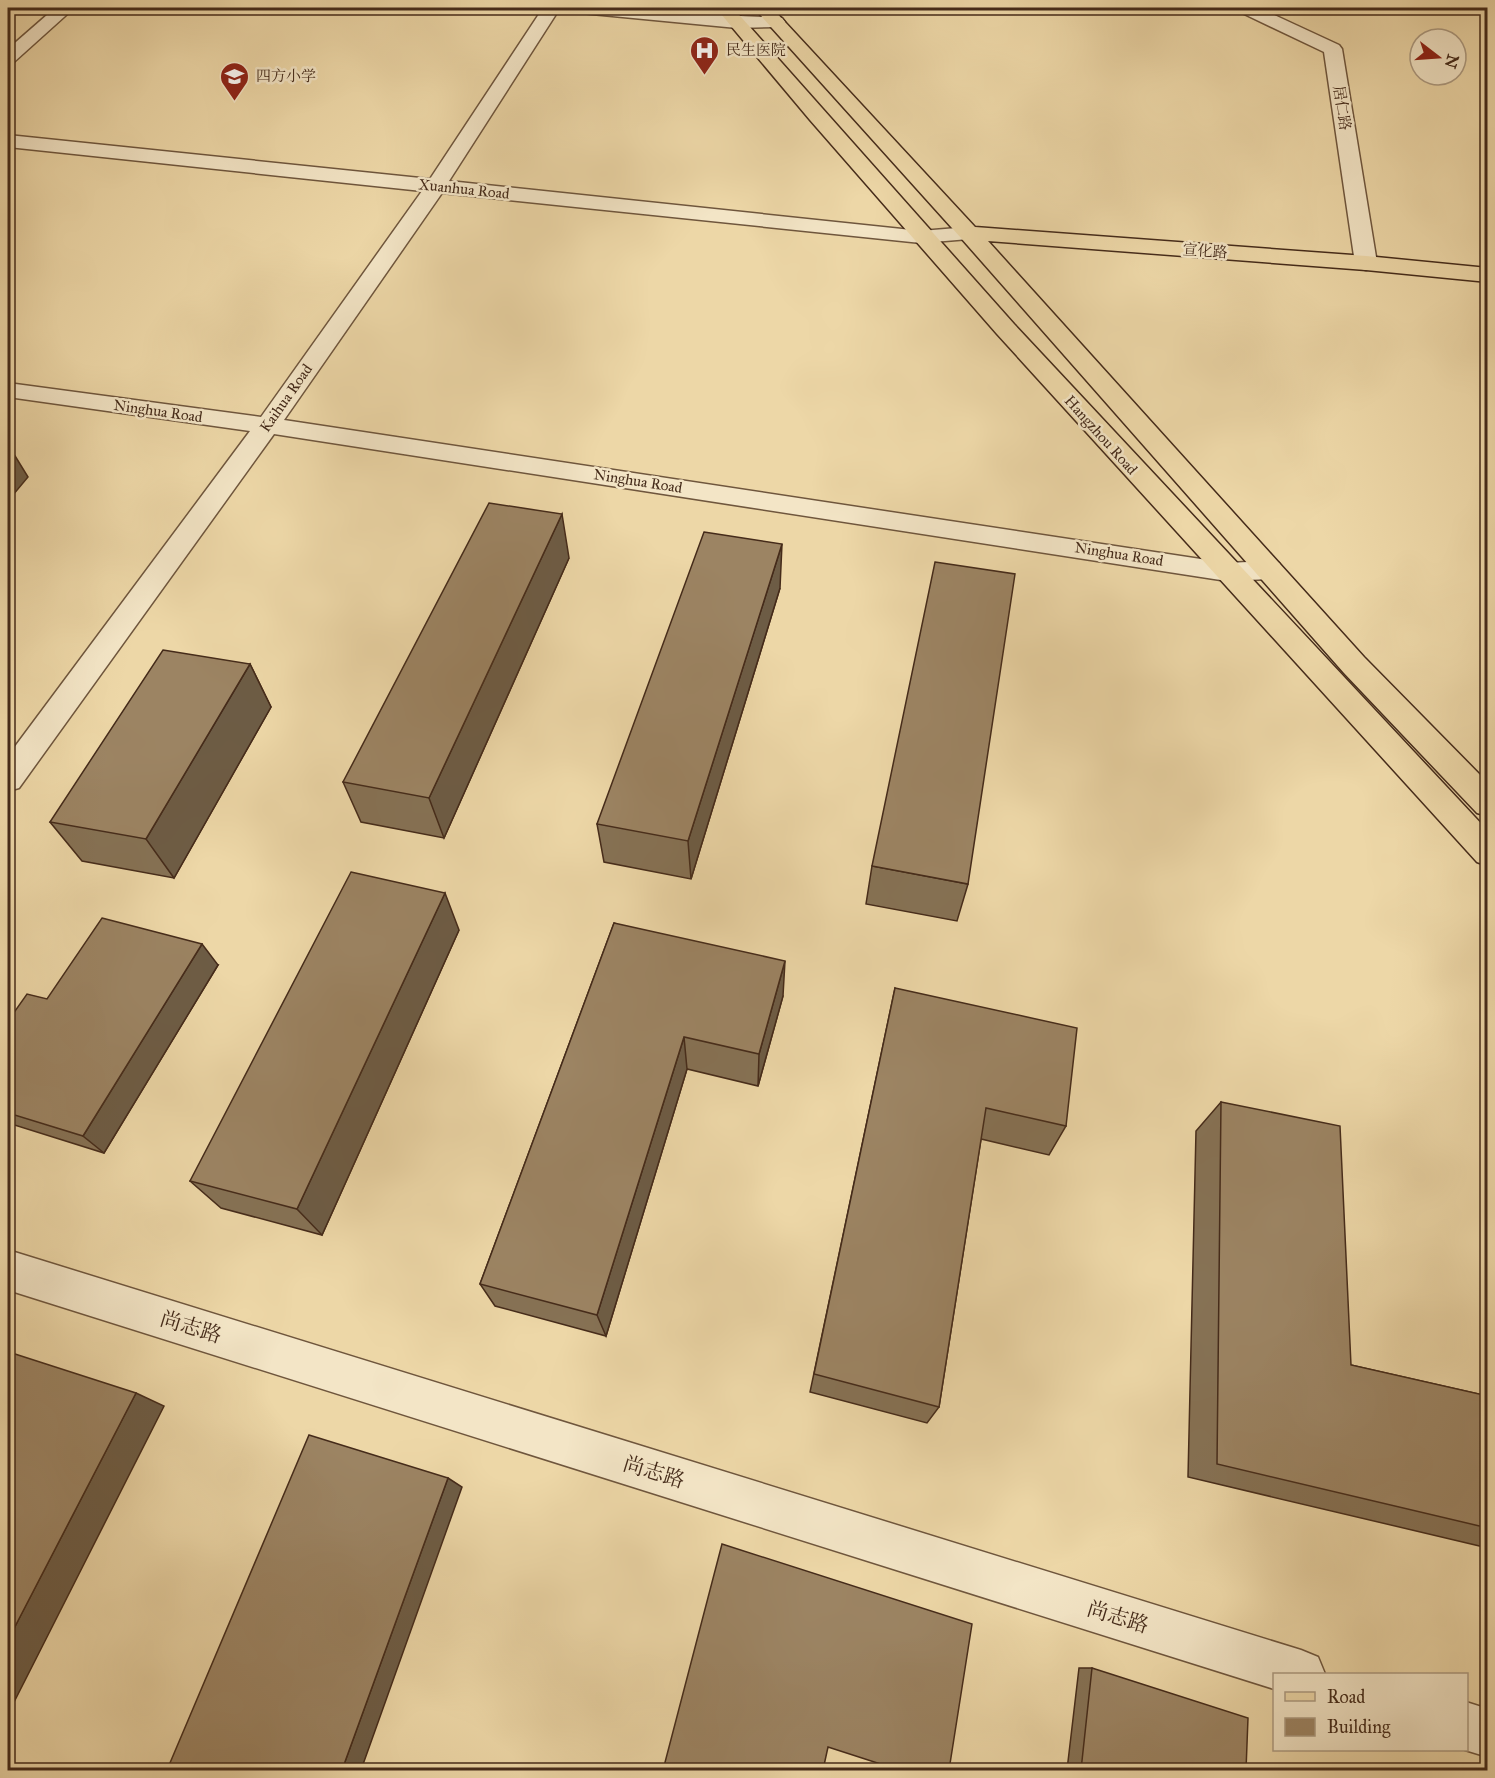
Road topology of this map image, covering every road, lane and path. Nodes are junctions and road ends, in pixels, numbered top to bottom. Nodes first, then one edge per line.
1 (65, 8) edge
2 (551, 8) edge
3 (581, 8) edge
4 (724, 8) edge
5 (763, 8) edge
6 (1246, 8) edge
7 (776, 22) junction
8 (737, 23) junction
9 (8, 58) edge
10 (8, 141) edge
11 (436, 186) junction
12 (969, 234) junction
13 (921, 237) junction
14 (1366, 263) junction
15 (1488, 275) edge
16 (8, 390) edge
17 (267, 426) junction
18 (1269, 570) junction
19 (1227, 572) junction
20 (8, 779) edge
21 (1488, 804) edge
22 (1488, 853) edge
23 (8, 1270) edge
24 (1298, 1673) edge
25 (1468, 1726) edge
26 (1488, 1733) edge

1 - 9 street
2 - 11 street, Kaihua Road
3 - 8 street
4 - 8 main road, Hangzhou Road
5 - 7 main road, Hangzhou Road
6 - 14 street, 居仁路
7 - 8 street
7 - 12 main road, Hangzhou Road
8 - 13 main road, Hangzhou Road
10 - 11 street, Xuanhua Road
11 - 13 street, Xuanhua Road
11 - 17 street, Kaihua Road
12 - 13 street, 宣化路
12 - 14 main road, 宣化路
12 - 18 main road, Hangzhou Road
13 - 19 main road, Hangzhou Road
14 - 15 main road, 宣化路
16 - 17 street, Ninghua Road
17 - 19 street, Ninghua Road
17 - 20 street, Kaihua Road
18 - 19 street, Ninghua Road
18 - 21 main road, Hangzhou Road
19 - 22 main road, Hangzhou Road
23 - 24 street, 尚志路
25 - 26 street

